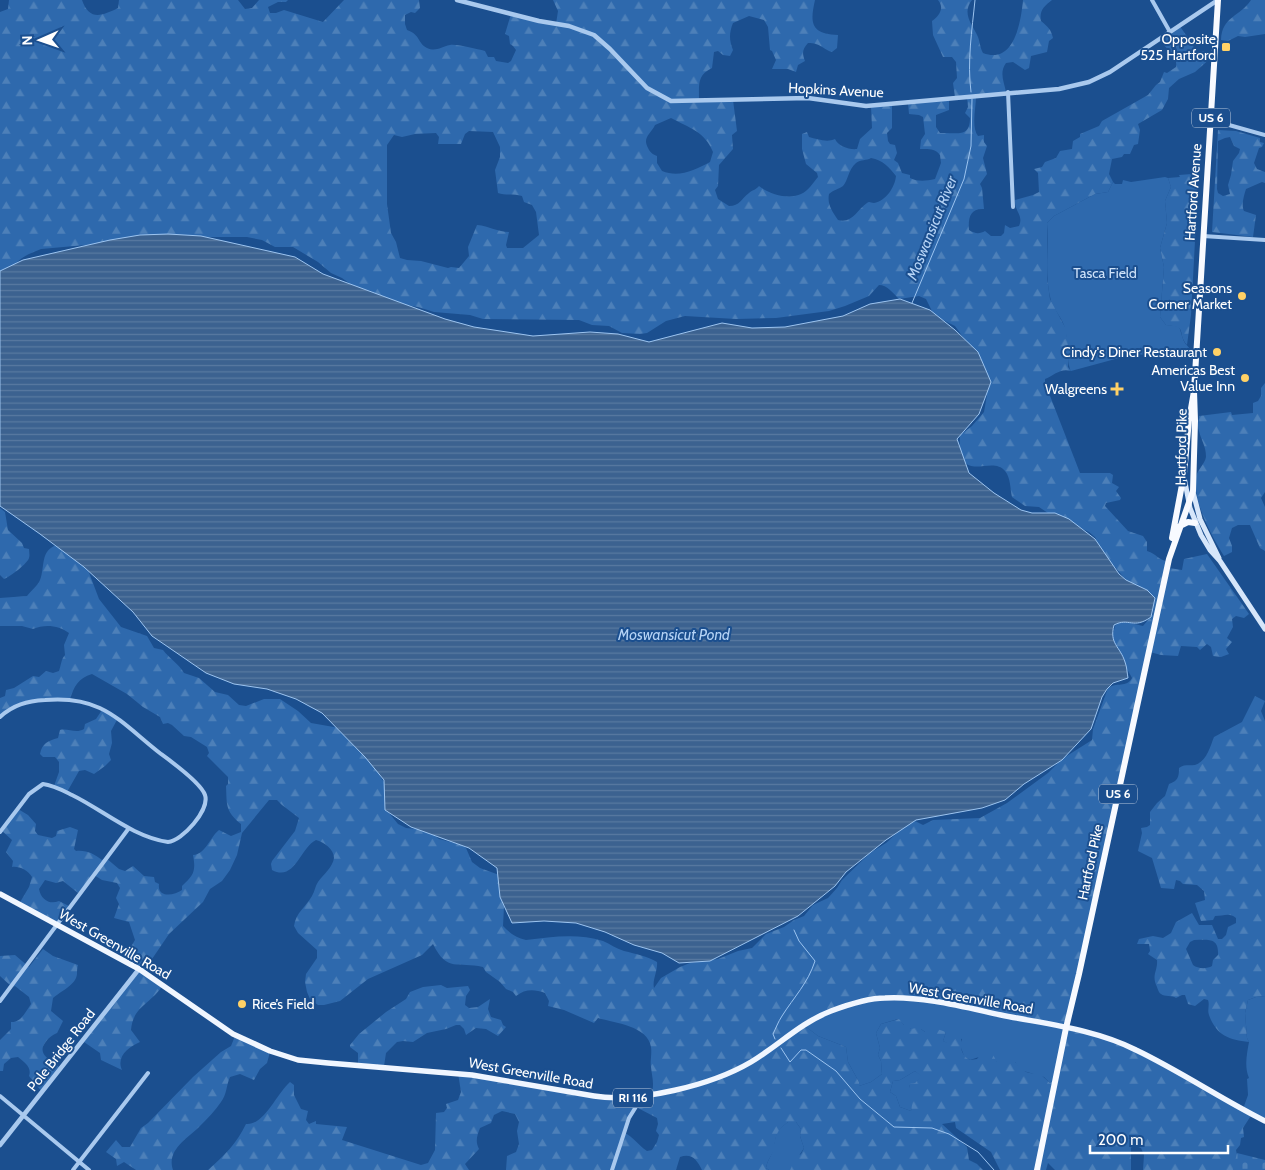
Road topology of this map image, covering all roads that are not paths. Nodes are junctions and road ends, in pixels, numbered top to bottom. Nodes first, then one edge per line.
1 (457, 0) edge
2 (1152, 0) edge
3 (1218, 0) edge
4 (1170, 32) junction
5 (1008, 92) junction
6 (1210, 122) junction
7 (1265, 135) edge
8 (1013, 207) dead end
9 (1203, 236) junction
10 (1265, 240) edge
11 (1196, 355) joint
12 (1194, 391) junction
13 (1184, 474) junction
14 (1193, 491) junction
15 (1189, 502) junction
16 (1195, 523) junction
17 (1180, 526) junction
18 (1169, 559) junction
19 (1220, 561) junction
20 (1265, 628) edge
21 (0, 717) edge
22 (128, 828) junction
23 (0, 832) edge
24 (0, 894) edge
25 (57, 926) junction
26 (139, 969) junction
27 (0, 1001) edge
28 (1066, 1028) junction
29 (148, 1073) dead end
30 (0, 1096) edge
31 (642, 1097) junction
32 (24, 1115) junction
33 (1265, 1121) edge
34 (0, 1145) edge
35 (79, 1162) junction
36 (73, 1170) edge
37 (89, 1170) edge
38 (612, 1170) edge
39 (1036, 1170) edge

1 - 5 street, Hopkins Avenue
2 - 4 street
3 - 4 street, Hopkins Avenue
3 - 6 highway, Hartford Avenue / US 6
4 - 5 street, Hopkins Avenue
5 - 8 street
6 - 7 street
6 - 9 highway, Hartford Avenue / US 6
9 - 10 street
9 - 11 highway, Hartford Avenue / US 6
11 - 12 highway, Hartford Pike / US 6
12 - 13 highway, Hartford Pike / US 6
12 - 14 highway, Hartford Pike / US 6
13 - 15 main road
13 - 18 highway, Hartford Pike / US 6
14 - 15 highway, Hartford Pike / US 6
14 - 19 main road
15 - 16 main road
15 - 17 highway, Hartford Pike / US 6
16 - 17 highway
16 - 19 main road
17 - 18 highway, Hartford Pike / US 6
18 - 28 highway, Hartford Pike / US 6
19 - 20 main road
21 - 22 street
22 - 23 street
22 - 25 street
24 - 25 main road, West Greenville Road / RI 116
25 - 26 main road, West Greenville Road / RI 116
25 - 27 street
26 - 31 main road, West Greenville Road / RI 116
26 - 32 street, Pole Bridge Road
28 - 31 main road, West Greenville Road / RI 116
28 - 33 main road, West Greenville Road / RI 116
28 - 39 highway, Hartford Pike / US 6
29 - 35 street
30 - 32 street
31 - 38 street
32 - 34 street, Pole Bridge Road
32 - 35 street
35 - 36 street
35 - 37 street

